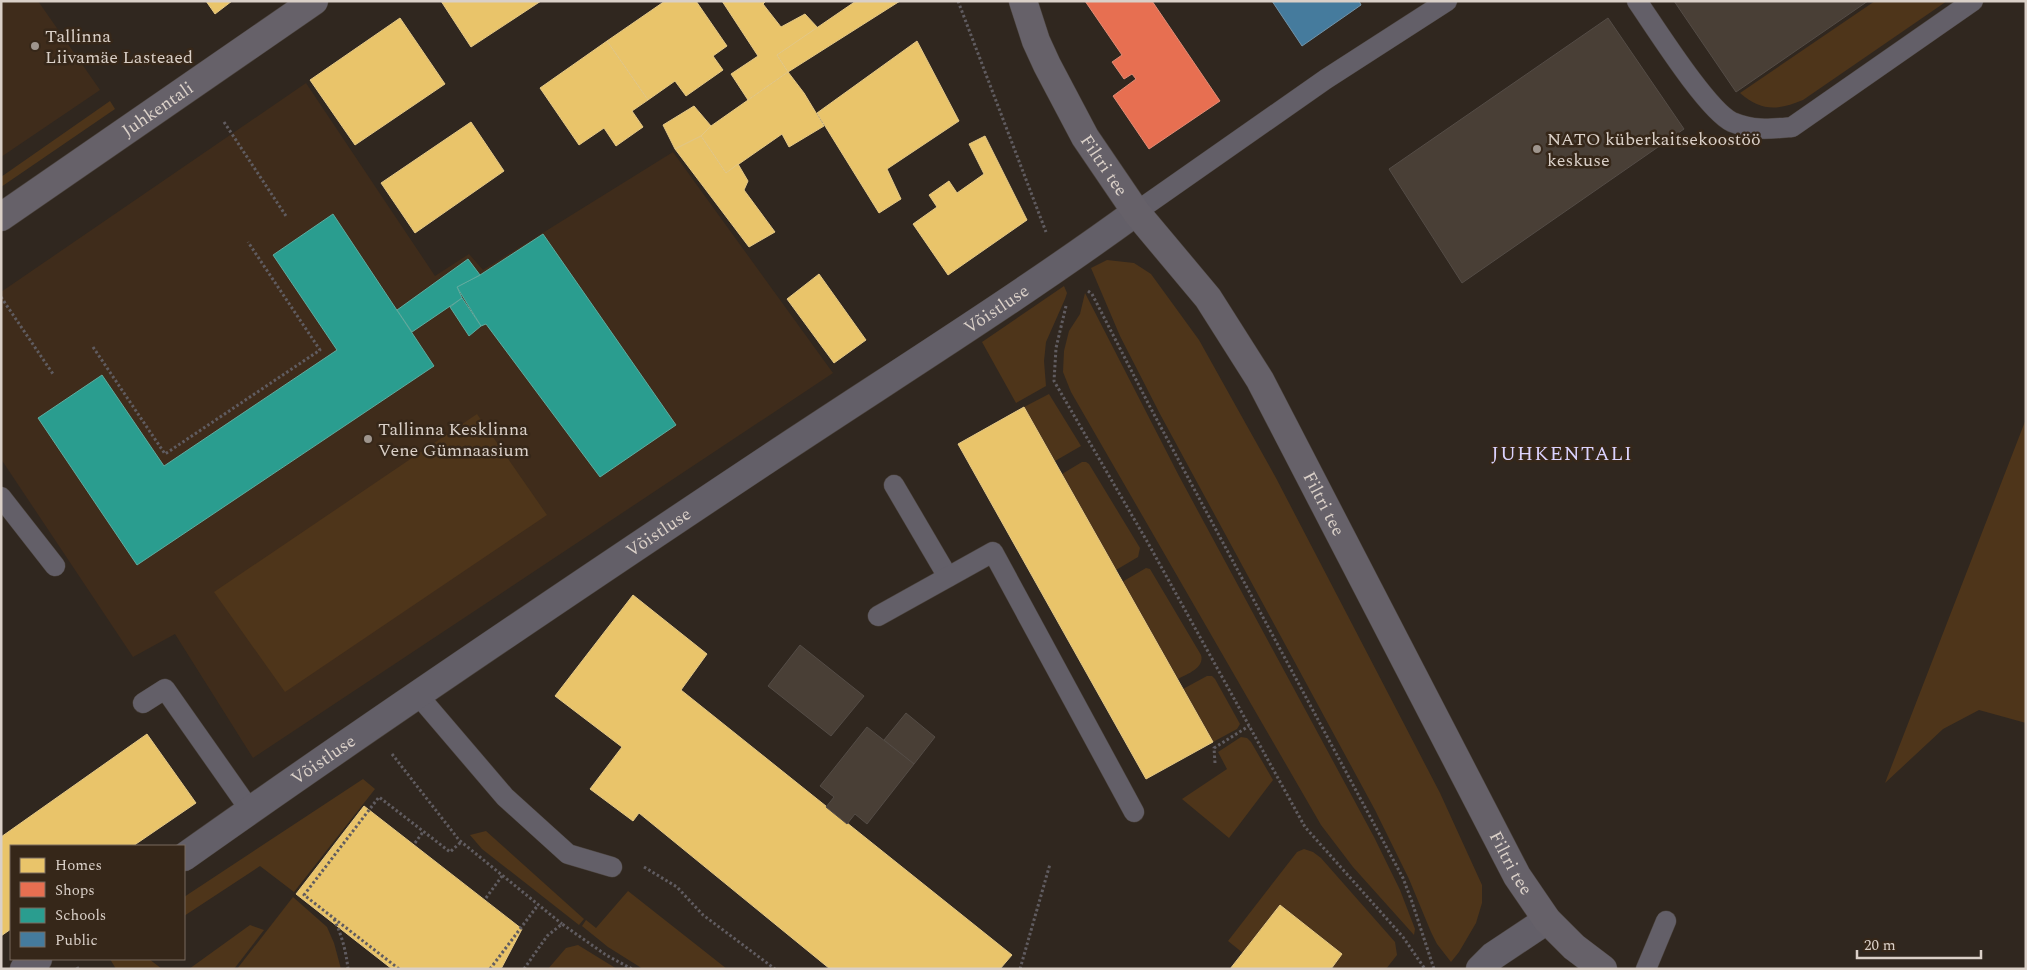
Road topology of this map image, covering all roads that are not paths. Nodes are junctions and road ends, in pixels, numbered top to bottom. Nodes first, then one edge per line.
1 (314, 1) edge
2 (1024, 1) edge
3 (1032, 1) edge
4 (1447, 1) edge
5 (1638, 1) edge
6 (1973, 1) edge
7 (1036, 41) junction
8 (1136, 212) junction
9 (1, 217) edge
10 (894, 485) dead end
11 (1, 497) edge
12 (55, 566) dead end
13 (948, 577) junction
14 (878, 616) dead end
15 (417, 694) junction
16 (143, 703) dead end
17 (250, 810) junction
18 (1134, 812) dead end
19 (185, 856) edge
20 (612, 867) road end
21 (1546, 920) junction
22 (1666, 921) dead end
23 (37, 960) edge
24 (24, 969) edge
25 (1480, 969) edge
26 (1604, 969) edge
27 (1646, 969) edge

1 - 9 street, Juhkentali
2 - 7 street, Filtri tee
3 - 7 street, Filtri tee
4 - 8 lane
5 - 6 lane
7 - 8 street, Filtri tee
8 - 15 street, Võistluse
8 - 21 street, Filtri tee
10 - 13 lane
11 - 12 lane
13 - 14 lane
13 - 18 lane
15 - 17 street, Võistluse
15 - 20 lane
16 - 17 lane
17 - 19 street, Võistluse
21 - 25 street
21 - 26 street, Filtri tee
22 - 27 lane
23 - 24 street

